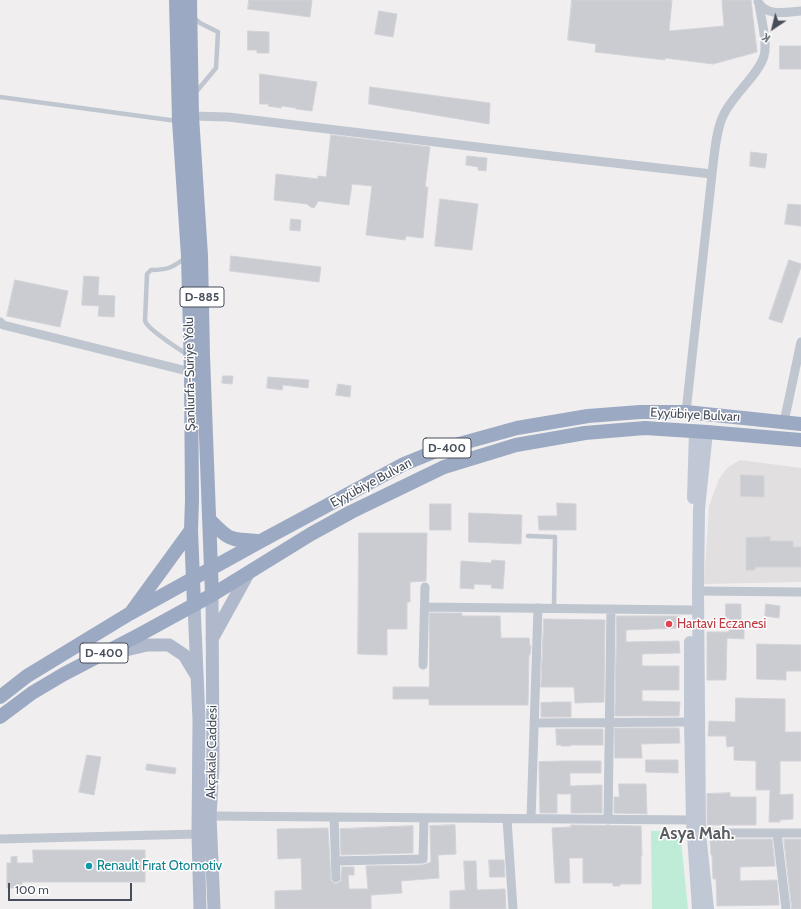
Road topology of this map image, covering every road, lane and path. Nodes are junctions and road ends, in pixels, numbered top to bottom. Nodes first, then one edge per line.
1 (176, 0) edge
2 (758, 2) edge
3 (190, 6) edge
4 (801, 11) edge
5 (0, 97) edge
6 (192, 100) junction
7 (192, 116) junction
8 (179, 121) junction
9 (712, 174) junction
10 (188, 256) junction
11 (1, 323) edge
12 (801, 342) edge
13 (190, 356) junction
14 (191, 372) junction
15 (686, 412) junction
16 (784, 422) junction
17 (801, 424) edge
18 (701, 431) junction
19 (801, 440) edge
20 (209, 519) junction
21 (190, 530) junction
22 (528, 536) dead end
23 (261, 541) junction
24 (211, 569) junction
25 (249, 572) junction
26 (192, 579) junction
27 (425, 587) dead end
28 (698, 591) junction
29 (801, 592) edge
30 (212, 595) junction
31 (194, 605) junction
32 (425, 607) junction
33 (538, 608) junction
34 (554, 608) junction
35 (611, 609) junction
36 (691, 610) junction
37 (130, 614) junction
38 (211, 641) junction
39 (97, 657) junction
40 (423, 665) dead end
41 (197, 676) junction
42 (0, 697) edge
43 (0, 718) edge
44 (609, 722) junction
45 (690, 722) junction
46 (534, 724) junction
47 (210, 816) junction
48 (334, 817) junction
49 (424, 818) junction
50 (507, 819) junction
51 (531, 819) junction
52 (608, 820) junction
53 (692, 820) junction
54 (700, 833) junction
55 (777, 833) junction
56 (801, 833) edge
57 (198, 834) junction
58 (0, 840) edge
59 (335, 861) junction
60 (336, 878) dead end
61 (200, 909) edge
62 (214, 909) edge
63 (513, 909) edge
64 (698, 909) edge
65 (708, 909) edge
66 (786, 909) edge

1 - 8 highway, Şanlıurfa-Suriye Yolu / D-885
2 - 4 street
2 - 9 street
3 - 6 highway, Şanlıurfa-Suriye Yolu / D-885
3 - 6 lane
5 - 8 lane
6 - 7 highway, Şanlıurfa-Suriye Yolu / D-885
7 - 9 street
7 - 20 highway, Şanlıurfa-Suriye Yolu / D-885
8 - 10 highway, Şanlıurfa-Suriye Yolu / D-885
9 - 15 street
10 - 13 highway, Şanlıurfa-Suriye Yolu / D-885
10 - 13 lane
11 - 14 street
12 - 16 street
13 - 14 highway, Şanlıurfa-Suriye Yolu / D-885
14 - 21 highway, Şanlıurfa-Suriye Yolu / D-885
15 - 16 highway, Eyyübiye Bulvarı / D-400
15 - 23 highway, Eyyübiye Bulvarı / D-400
16 - 17 highway, Eyyübiye Bulvarı / D-400
18 - 19 highway, Eyyübiye Bulvarı / D-400
18 - 25 highway, Eyyübiye Bulvarı / D-400
18 - 28 main road
18 - 36 main road
20 - 23 highway
20 - 24 highway, Şanlıurfa-Suriye Yolu / D-885
21 - 26 highway, Şanlıurfa-Suriye Yolu
21 - 37 highway
22 - 34 lane
23 - 24 highway, Eyyübiye Bulvarı / D-400
24 - 26 highway, Eyyübiye Bulvarı / D-400
24 - 30 highway, Şanlıurfa-Suriye Yolu / D-885
25 - 30 highway, Eyyübiye Bulvarı / D-400
25 - 38 main road
26 - 31 highway, Şanlıurfa-Suriye Yolu
26 - 37 highway, Eyyübiye Bulvarı / D-400
27 - 32 street
28 - 29 street
28 - 54 main road
30 - 31 highway, D-400
30 - 38 main road, Akçakale Caddesi
31 - 39 highway, D-400
31 - 41 main road, Akçakale Caddesi
32 - 33 street
32 - 40 street
33 - 34 street
33 - 46 street
34 - 35 street
35 - 36 street
35 - 44 street
36 - 45 main road
37 - 42 highway, D-400
38 - 47 main road, Akçakale Caddesi
39 - 41 main road
39 - 43 highway, D-400
41 - 57 main road, Akçakale Caddesi
44 - 45 street
44 - 46 street
44 - 52 street
45 - 53 main road
46 - 51 street
47 - 48 street
47 - 62 main road, Akçakale Caddesi
48 - 49 street
48 - 59 street
49 - 50 street
49 - 59 street
50 - 51 street
50 - 63 street
51 - 52 street
52 - 53 street
53 - 64 main road
54 - 55 street
54 - 65 main road
55 - 56 street
55 - 66 street
57 - 58 street
57 - 61 main road, Akçakale Caddesi
59 - 60 street

